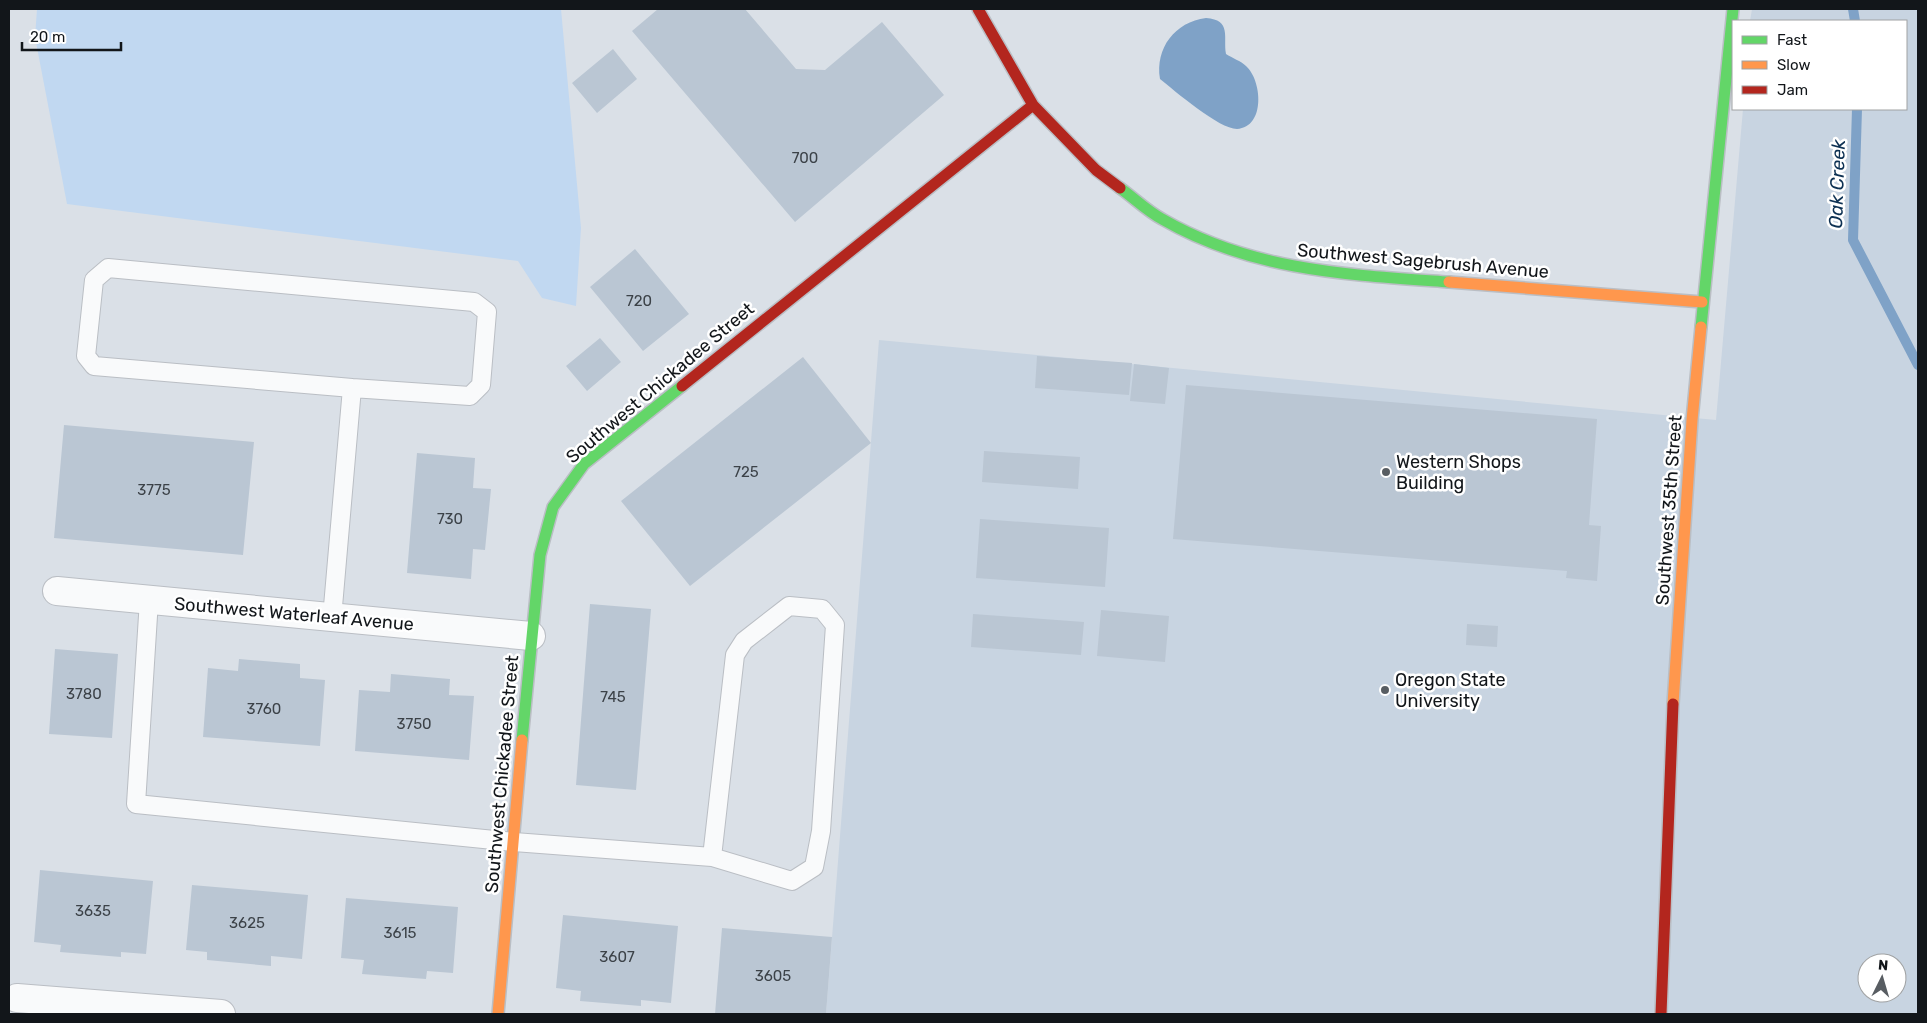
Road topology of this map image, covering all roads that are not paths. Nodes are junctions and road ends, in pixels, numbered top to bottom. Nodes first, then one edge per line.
1 (978, 9) edge
2 (1733, 9) edge
3 (1033, 105) junction
4 (1702, 302) junction
5 (352, 388) junction
6 (57, 591) dead end
7 (149, 600) junction
8 (332, 618) junction
9 (531, 636) junction
10 (514, 842) junction
11 (712, 857) junction
12 (17, 998) dead end
13 (221, 1014) edge
14 (498, 1014) edge
15 (1661, 1014) edge

1 - 3 street, Southwest Sagebrush Avenue
2 - 4 street, Southwest 35th Street
3 - 4 street, Southwest Sagebrush Avenue
3 - 9 street, Southwest Chickadee Street
4 - 15 street, Southwest 35th Street
5 - 5 lane
5 - 8 lane
6 - 7 street, Southwest Waterleaf Avenue
7 - 8 street, Southwest Waterleaf Avenue
7 - 10 lane
8 - 9 street, Southwest Waterleaf Avenue
9 - 10 street, Southwest Chickadee Street
10 - 11 lane
10 - 14 street, Southwest Chickadee Street
11 - 11 lane
12 - 13 street

